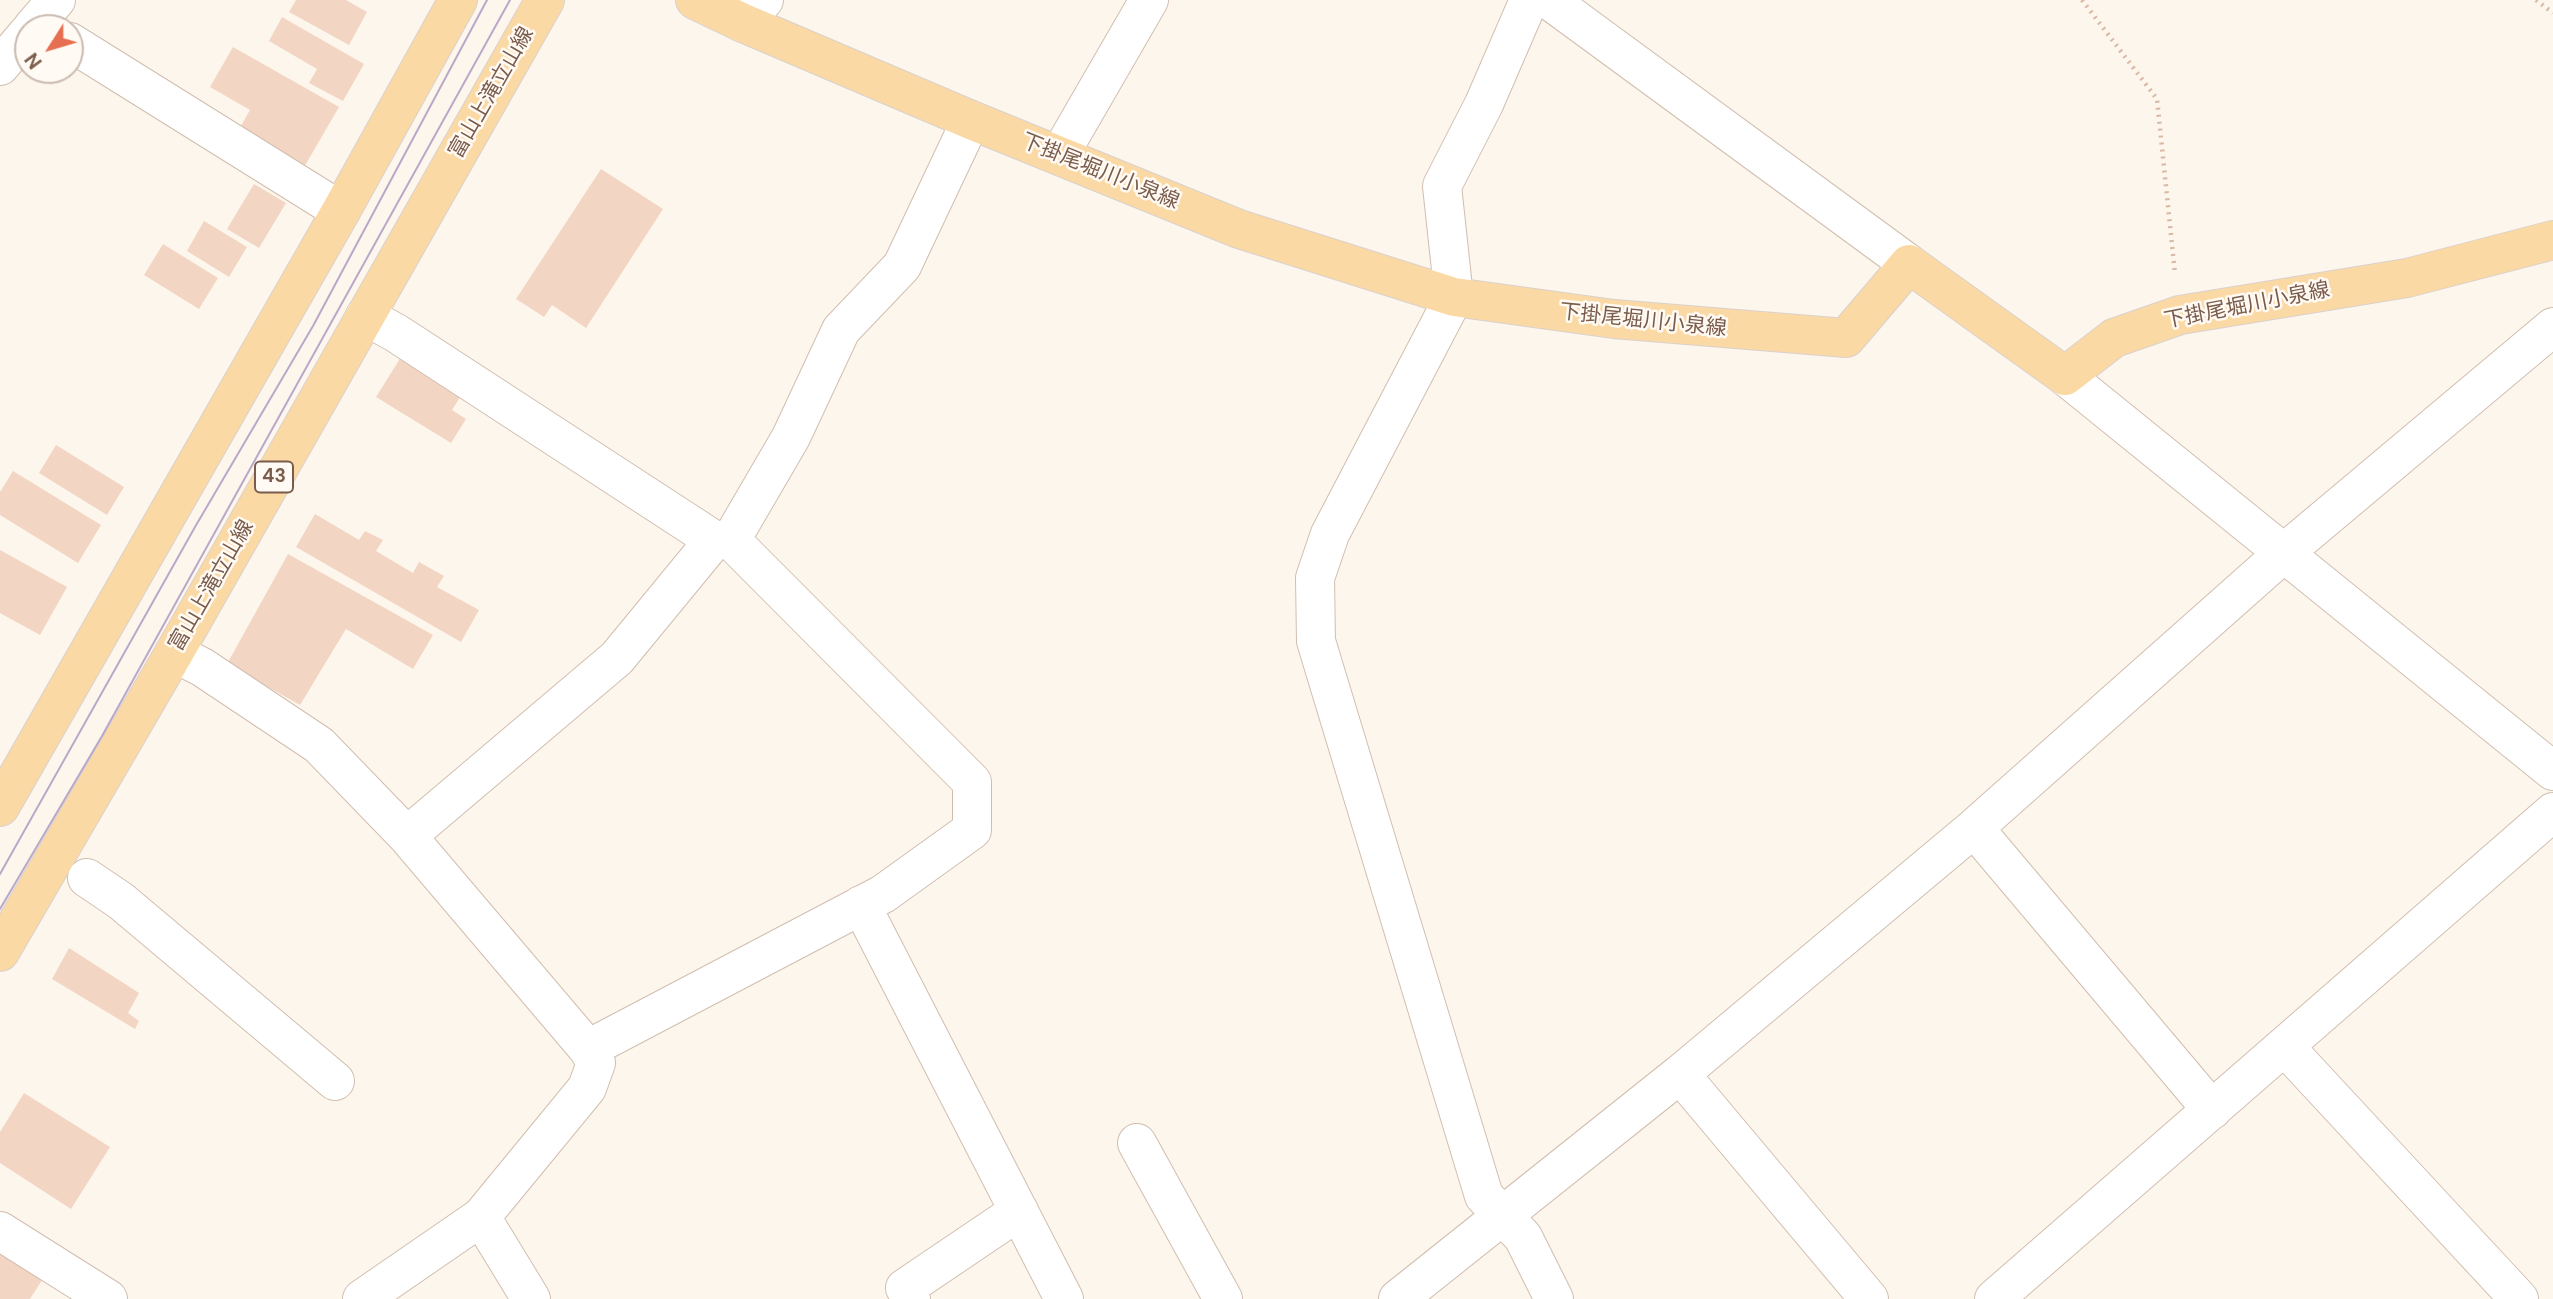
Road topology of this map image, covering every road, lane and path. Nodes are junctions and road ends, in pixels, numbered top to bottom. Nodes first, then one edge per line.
1 (458, 0) edge
2 (545, 0) edge
3 (695, 0) edge
4 (1149, 0) edge
5 (1529, 0) edge
6 (1549, 0) edge
7 (2082, 0) edge
8 (2536, 0) edge
9 (753, 11) edge
10 (2553, 13) edge
11 (84, 51) edge
12 (971, 120) junction
13 (1060, 154) junction
14 (341, 211) junction
15 (2553, 240) edge
16 (1909, 264) junction
17 (1454, 297) junction
18 (2180, 315) junction
19 (365, 316) junction
20 (2553, 327) edge
21 (2065, 376) junction
22 (723, 540) junction
23 (2285, 552) junction
24 (174, 653) junction
25 (2553, 771) edge
26 (6, 784) edge
27 (2553, 812) edge
28 (1974, 828) junction
29 (407, 836) junction
30 (87, 877) dead end
31 (861, 905) junction
32 (0, 952) edge
33 (2285, 1047) junction
34 (588, 1049) junction
35 (1680, 1073) junction
36 (335, 1081) dead end
37 (2212, 1110) junction
38 (1137, 1143) dead end
39 (1019, 1211) junction
40 (1503, 1215) junction
41 (481, 1217) junction
42 (0, 1231) edge
43 (108, 1299) edge
44 (362, 1299) edge
45 (531, 1299) edge
46 (911, 1299) edge
47 (1064, 1299) edge
48 (1223, 1299) edge
49 (1398, 1299) edge
50 (1554, 1299) edge
51 (1869, 1299) edge
52 (1994, 1299) edge
53 (2519, 1299) edge

1 - 14 main road
2 - 19 main road, 富山上滝立山線 / 43
3 - 9 main road, 下掛尾堀川小泉線
4 - 13 street
5 - 17 street
6 - 16 street
7 - 18 path
8 - 10 path
9 - 12 main road, 下掛尾堀川小泉線
11 - 14 street
12 - 13 main road, 下掛尾堀川小泉線
12 - 22 street
13 - 17 main road, 下掛尾堀川小泉線
14 - 26 main road
15 - 18 main road, 下掛尾堀川小泉線
16 - 17 main road, 下掛尾堀川小泉線
16 - 21 main road
17 - 40 street
18 - 21 main road, 下掛尾堀川小泉線
19 - 22 street
19 - 24 main road, 富山上滝立山線 / 43
20 - 23 street
21 - 23 street
22 - 29 street
22 - 31 street
23 - 25 street
23 - 28 street
24 - 29 street
24 - 32 main road, 富山上滝立山線 / 43
27 - 33 street
28 - 35 street
28 - 37 street
29 - 34 street
30 - 36 street
31 - 34 street
31 - 39 street
33 - 37 street
33 - 53 street
34 - 41 street
35 - 40 street
35 - 51 street
37 - 52 street
38 - 48 street
39 - 46 street
39 - 47 street
40 - 49 street
40 - 50 street
41 - 44 street
41 - 45 street
42 - 43 street

